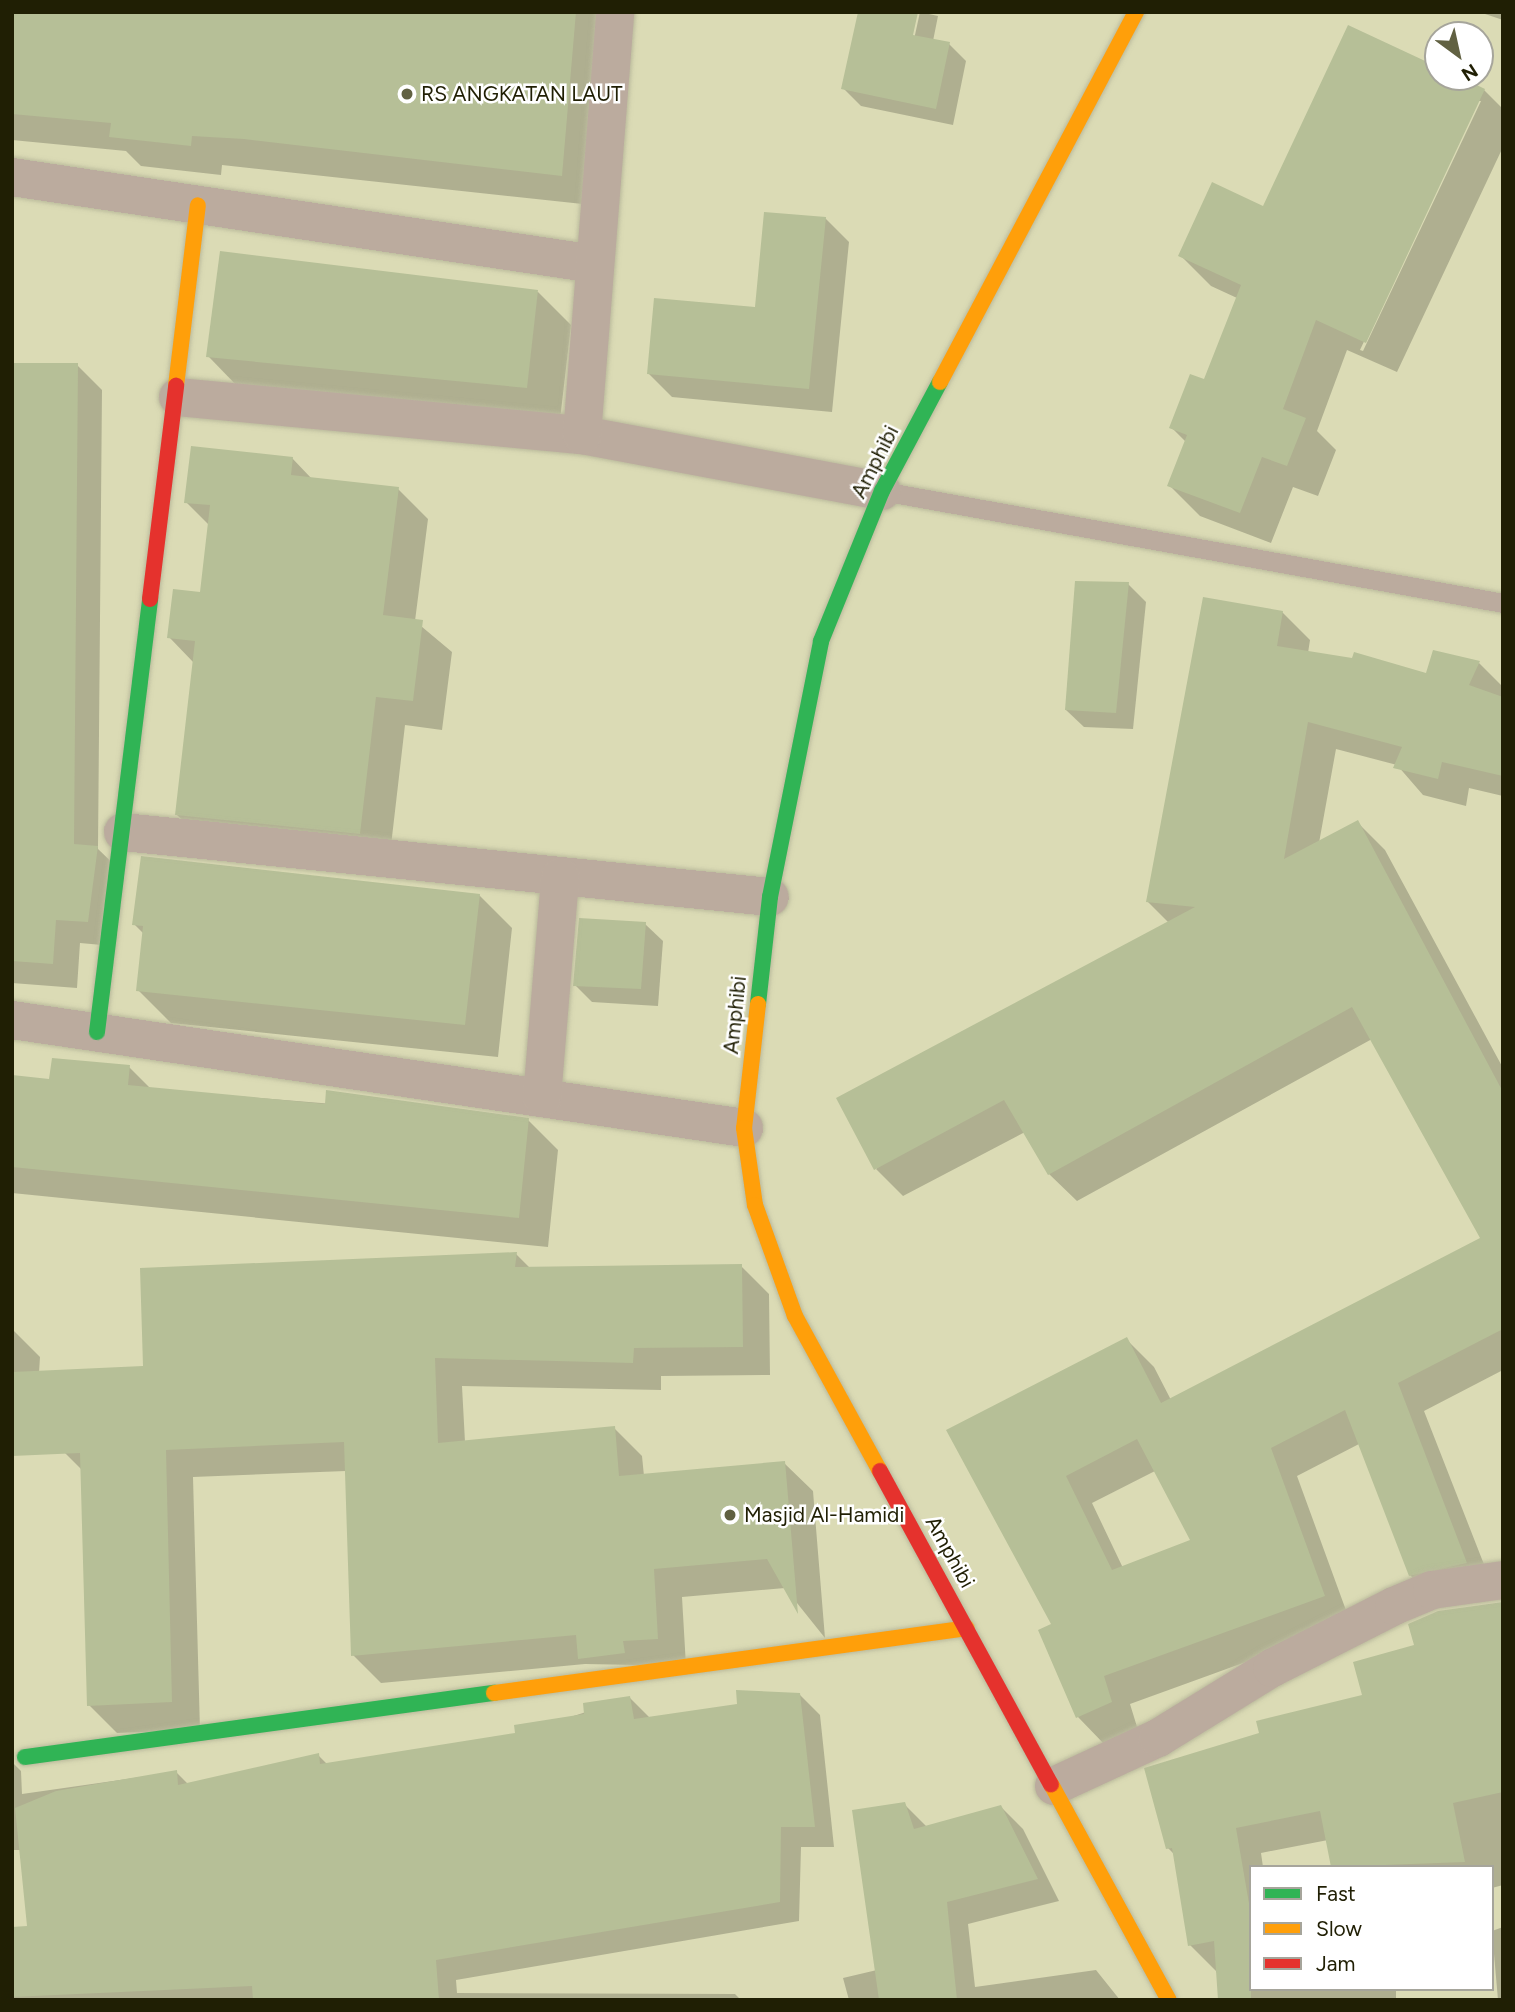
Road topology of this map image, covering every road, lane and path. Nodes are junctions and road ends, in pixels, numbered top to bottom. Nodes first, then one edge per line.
1 (615, 12) edge
2 (1136, 12) edge
3 (12, 177) edge
4 (198, 205) junction
5 (595, 264) junction
6 (178, 397) junction
7 (582, 435) junction
8 (882, 491) junction
9 (1503, 603) edge
10 (123, 832) junction
11 (560, 877) junction
12 (770, 897) junction
13 (12, 1020) edge
14 (97, 1032) junction
15 (541, 1098) junction
16 (744, 1128) junction
17 (1503, 1580) edge
18 (967, 1628) junction
19 (25, 1758) dead end
20 (1055, 1786) junction
21 (1169, 2000) edge

1 - 5 street
2 - 8 main road, Amphibi
3 - 4 street
4 - 5 street
4 - 6 main road
5 - 7 street
6 - 7 street
6 - 10 main road
7 - 8 street
8 - 9 lane
8 - 12 main road, Amphibi
10 - 11 street
10 - 14 main road
11 - 12 street
11 - 15 street
12 - 16 main road, Amphibi
13 - 14 street
14 - 15 street
15 - 16 street
16 - 18 main road, Amphibi
17 - 20 street
18 - 19 main road
18 - 20 main road, Amphibi
20 - 21 main road, Amphibi

